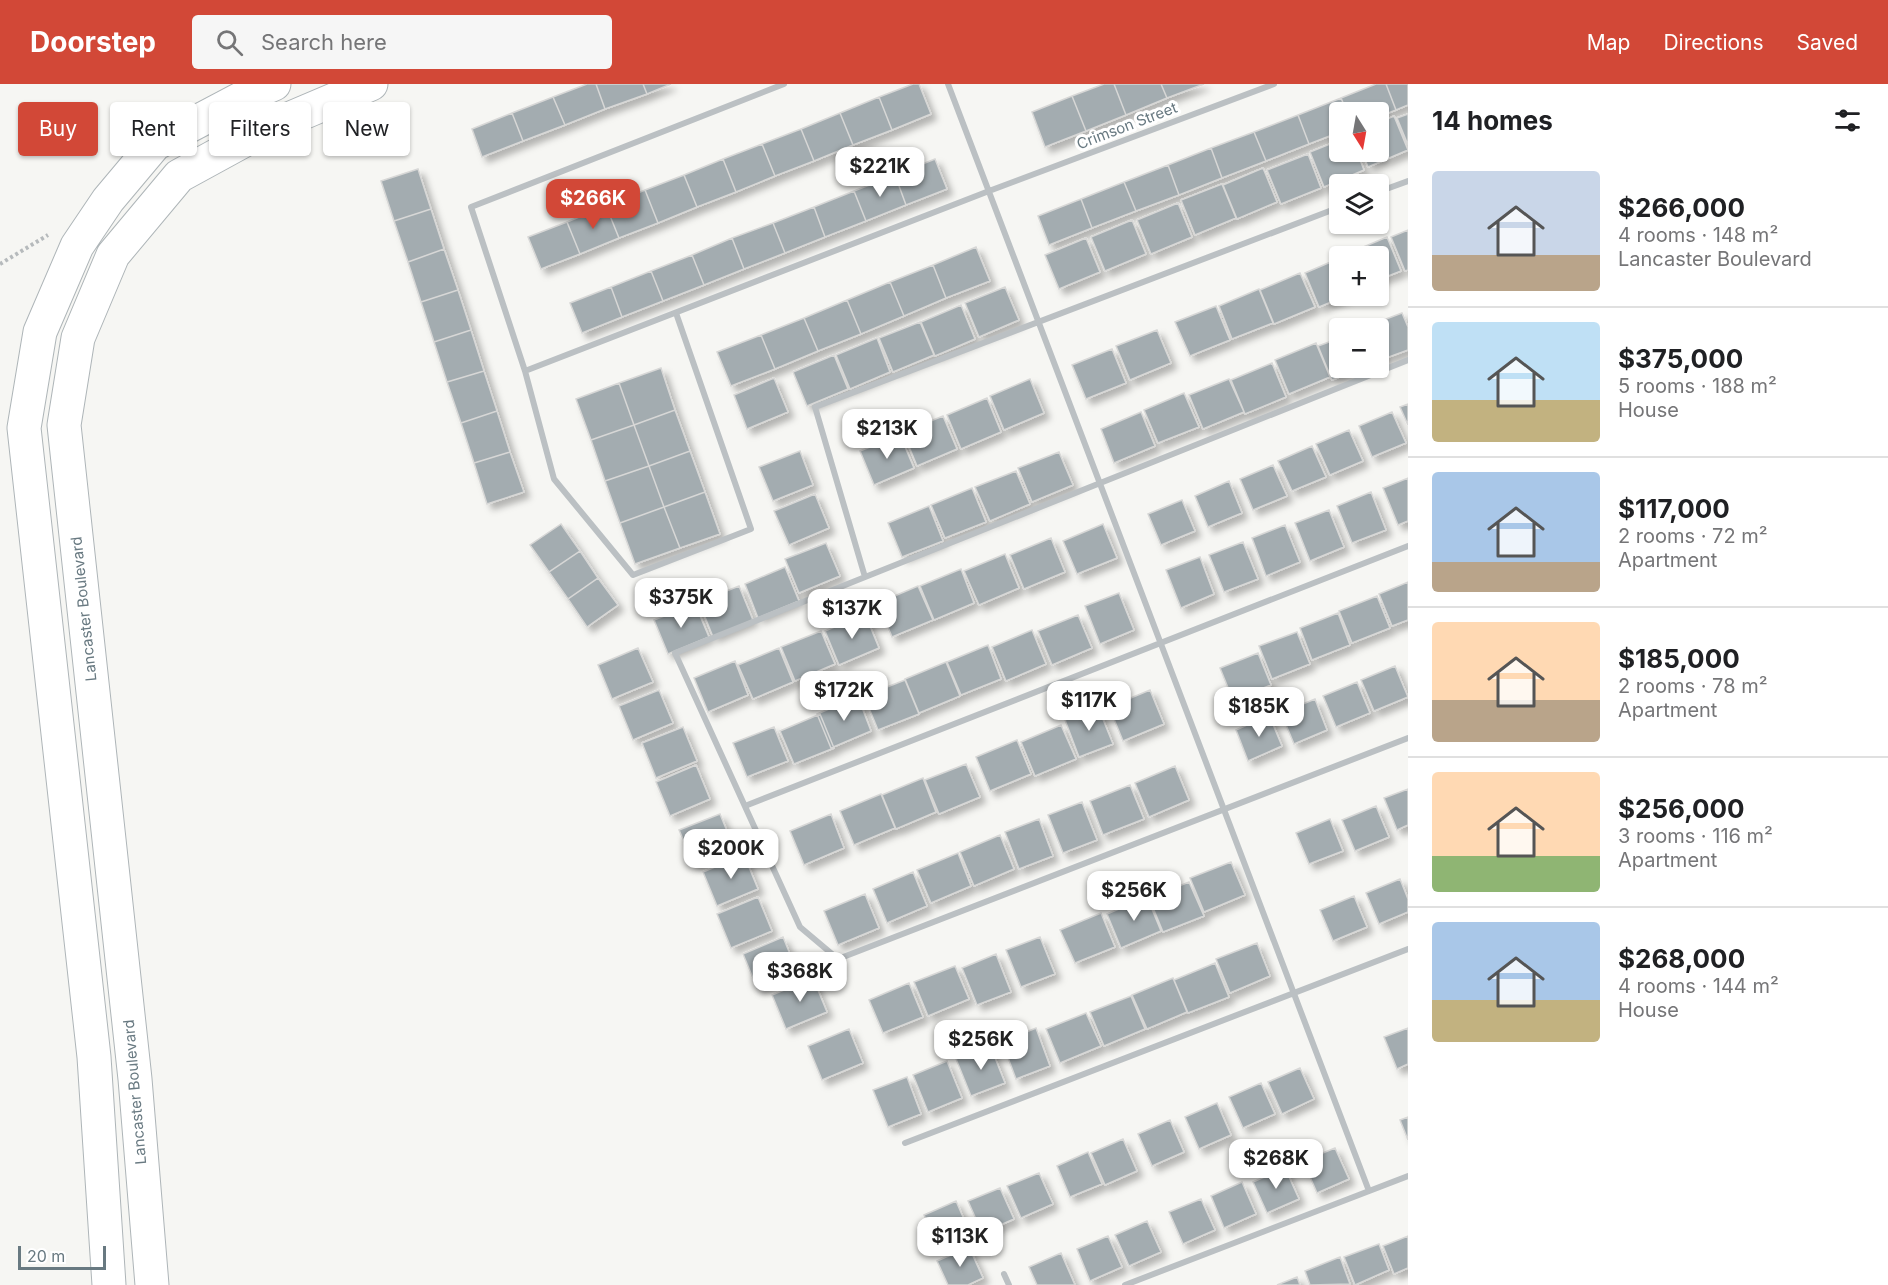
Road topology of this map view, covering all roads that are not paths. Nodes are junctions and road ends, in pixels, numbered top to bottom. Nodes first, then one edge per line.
1 (274, 84) edge
2 (371, 84) edge
3 (784, 84) edge
4 (948, 84) edge
5 (1274, 84) edge
6 (1408, 181) edge
7 (1389, 188) edge
8 (989, 191) junction
9 (1329, 211) edge
10 (676, 313) junction
11 (1039, 322) junction
12 (1408, 360) edge
13 (525, 371) junction
14 (1100, 483) junction
15 (1408, 546) edge
16 (865, 577) junction
17 (1160, 643) junction
18 (1408, 738) edge
19 (745, 806) junction
20 (1223, 810) junction
21 (1408, 950) edge
22 (1293, 993) junction
23 (905, 1143) dead end
24 (1408, 1176) edge
25 (1369, 1191) junction
26 (1004, 1274) dead end
27 (108, 1285) edge
28 (152, 1285) edge
29 (1009, 1285) edge
30 (1125, 1285) edge

1 - 27 main road
2 - 28 main road, Lancaster Boulevard
3 - 13 street
4 - 8 street
5 - 8 street, Crimson Street
6 - 7 street
8 - 10 street, Crimson Street
8 - 11 street
9 - 11 street
10 - 13 street, Crimson Street
10 - 13 street
11 - 14 street
11 - 16 street
12 - 14 street
14 - 16 street
14 - 17 street
15 - 17 street
16 - 19 street
17 - 19 street
17 - 20 street
18 - 20 street
19 - 20 street
20 - 22 street
21 - 22 street
22 - 23 street
22 - 25 street
24 - 25 street
25 - 30 street
26 - 29 street

